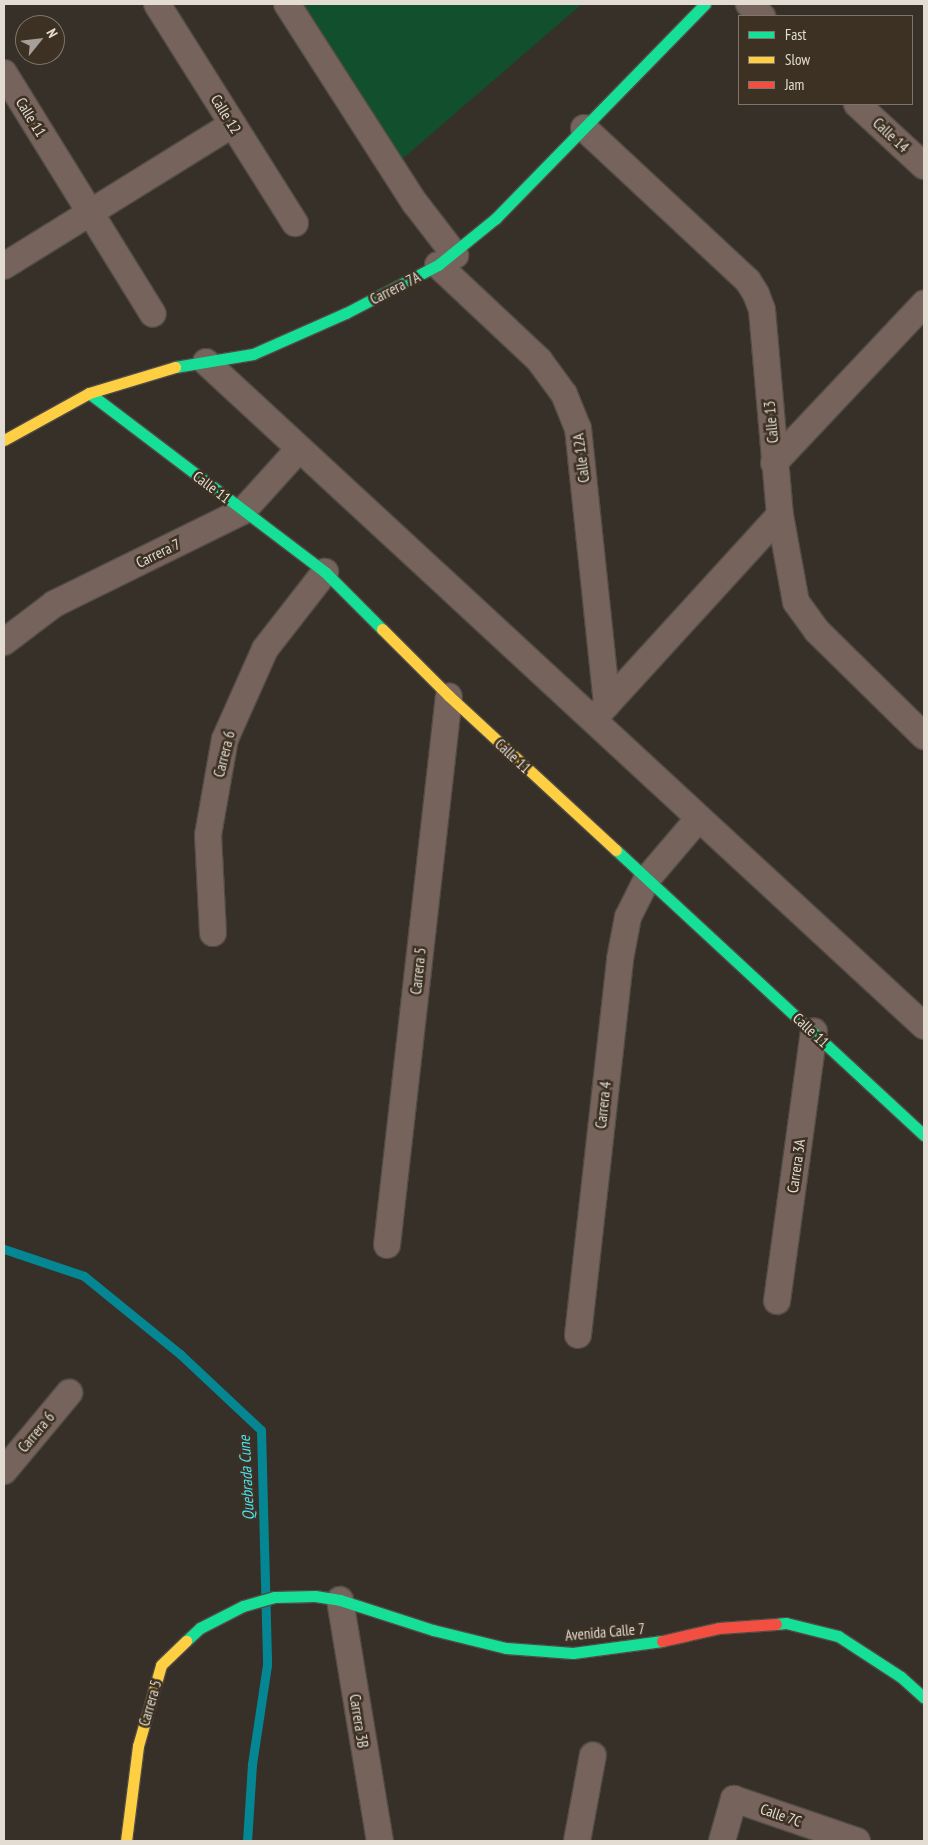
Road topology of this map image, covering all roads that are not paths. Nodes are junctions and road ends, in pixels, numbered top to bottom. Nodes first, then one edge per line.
1 (157, 4) edge
2 (288, 4) edge
3 (704, 4) edge
4 (749, 4) edge
5 (761, 15) edge
6 (4, 73) edge
7 (858, 105) edge
8 (233, 124) junction
9 (584, 128) junction
10 (924, 166) edge
11 (91, 214) junction
12 (295, 224) dead end
13 (447, 260) junction
14 (4, 266) edge
15 (924, 304) edge
16 (153, 314) dead end
17 (206, 362) junction
18 (89, 393) junction
19 (4, 440) edge
20 (299, 449) junction
21 (774, 463) junction
22 (243, 511) junction
23 (780, 515) junction
24 (325, 572) junction
25 (4, 642) edge
26 (449, 696) junction
27 (600, 712) junction
28 (924, 736) edge
29 (699, 818) junction
30 (647, 879) junction
31 (213, 933) dead end
32 (924, 1026) edge
33 (814, 1032) junction
34 (924, 1135) edge
35 (387, 1245) dead end
36 (777, 1301) dead end
37 (578, 1335) dead end
38 (68, 1393) dead end
39 (4, 1471) edge
40 (328, 1598) junction
41 (242, 1606) joint
42 (924, 1698) edge
43 (593, 1755) dead end
44 (126, 1841) edge
45 (380, 1841) edge
46 (577, 1841) edge
47 (722, 1841) edge
48 (857, 1841) edge

1 - 8 street, Calle 12
2 - 13 street, Calle 12A
3 - 9 street, Carrera 7A
4 - 5 street
6 - 11 street, Calle 11
7 - 10 street, Calle 14
8 - 11 street
8 - 12 street, Calle 12
9 - 13 street, Carrera 7A
9 - 21 street, Calle 13
11 - 14 street
11 - 16 street, Calle 11
13 - 17 street, Carrera 7A
13 - 27 street, Calle 12A
15 - 21 street
17 - 18 street, Carrera 7A
17 - 20 street
18 - 19 street, Carrera 7A
18 - 22 street, Calle 11
20 - 22 street, Carrera 7
20 - 27 street
21 - 23 street, Calle 13
22 - 24 street, Calle 11
22 - 25 street, Carrera 7
23 - 27 street
23 - 28 street, Calle 13
24 - 26 street, Calle 11
24 - 31 street, Carrera 6
26 - 30 street, Calle 11
26 - 35 street, Carrera 5
27 - 29 street
29 - 30 street, Carrera 4
29 - 32 street
30 - 33 street, Calle 11
30 - 37 street, Carrera 4
33 - 34 street, Calle 11
33 - 36 street, Carrera 3A
38 - 39 street, Carrera 6
40 - 41 street, Avenida Calle 7
40 - 42 street, Avenida Calle 7
40 - 45 street, Carrera 3B
41 - 44 street, Carrera 5
43 - 46 street
47 - 48 street, Calle 7C

